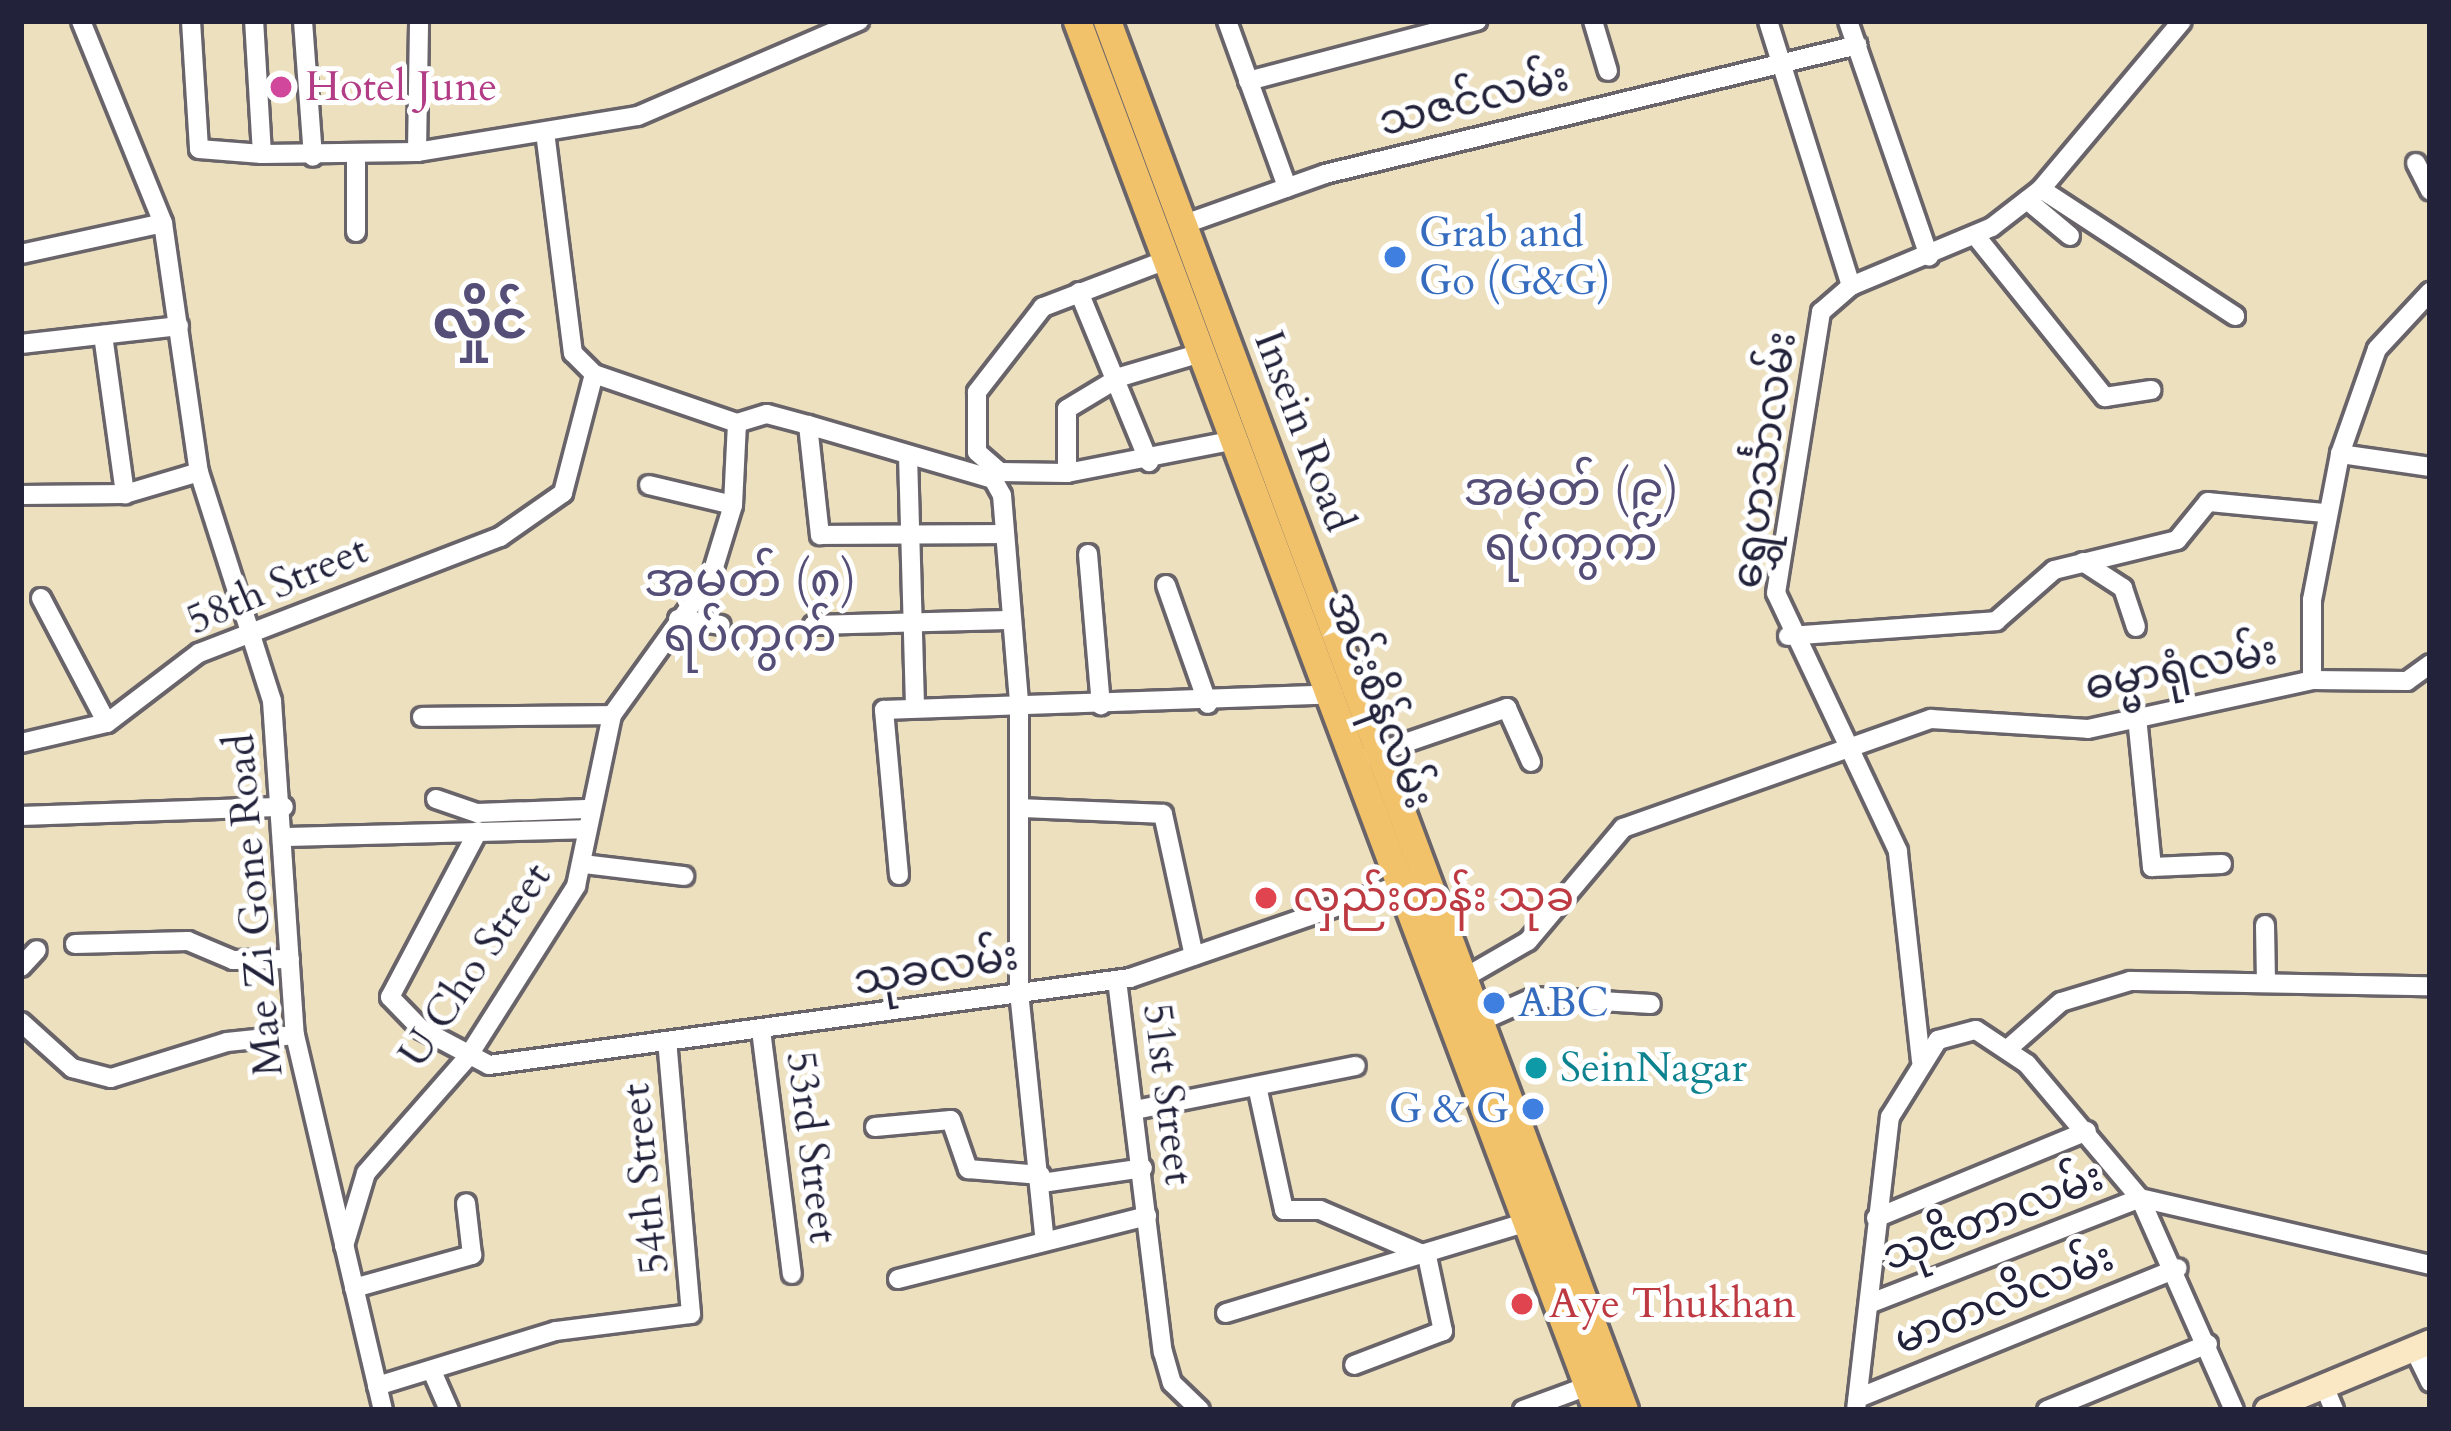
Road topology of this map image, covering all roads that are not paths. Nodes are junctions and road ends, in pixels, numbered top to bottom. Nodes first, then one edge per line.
1 (81, 21) edge
2 (191, 21) edge
3 (254, 21) edge
4 (303, 21) edge
5 (419, 21) edge
6 (859, 21) edge
7 (1077, 21) edge
8 (1107, 21) edge
9 (1227, 21) edge
10 (1477, 21) edge
11 (1593, 21) edge
12 (1768, 21) edge
13 (1848, 21) edge
14 (2175, 24) edge
15 (1858, 45) junction
16 (1788, 65) junction
17 (1608, 71) dead end
18 (1112, 75) junction
19 (1248, 81) junction
20 (545, 132) junction
21 (417, 152) junction
22 (262, 154) junction
23 (356, 155) junction
24 (313, 157) junction
25 (2416, 164) dead end
26 (1287, 187) junction
27 (2430, 191) edge
28 (2034, 195) junction
29 (163, 223) junction
30 (1170, 228) junction
31 (356, 232) dead end
32 (1975, 235) junction
33 (2070, 236) dead end
34 (21, 254) edge
35 (1929, 256) junction
36 (1166, 260) junction
37 (1851, 286) junction
38 (1079, 292) junction
39 (2430, 292) edge
40 (2235, 316) dead end
41 (179, 326) junction
42 (103, 334) junction
43 (21, 344) edge
44 (1201, 353) junction
45 (594, 374) junction
46 (1120, 377) junction
47 (2151, 390) dead end
48 (737, 423) junction
49 (808, 424) junction
50 (1235, 440) junction
51 (2340, 454) junction
52 (908, 455) junction
53 (1149, 462) junction
54 (2430, 467) edge
55 (199, 472) junction
56 (1067, 473) junction
57 (21, 484) edge
58 (649, 485) dead end
59 (125, 494) junction
60 (22, 495) edge
61 (733, 506) junction
62 (2325, 513) junction
63 (904, 532) junction
64 (1004, 534) junction
65 (1088, 554) dead end
66 (2079, 560) junction
67 (1166, 585) dead end
68 (41, 598) dead end
69 (678, 620) junction
70 (1008, 620) junction
71 (912, 625) junction
72 (721, 626) dead end
73 (813, 626) dead end
74 (2136, 627) dead end
75 (242, 633) junction
76 (1787, 636) junction
77 (2430, 664) edge
78 (2312, 680) junction
79 (1334, 694) junction
80 (1019, 703) junction
81 (1208, 704) junction
82 (1101, 705) junction
83 (915, 708) junction
84 (612, 715) junction
85 (422, 717) dead end
86 (2137, 717) junction
87 (106, 723) junction
88 (21, 743) edge
89 (1842, 749) junction
90 (1370, 755) junction
91 (1531, 762) dead end
92 (436, 799) dead end
93 (284, 807) junction
94 (586, 808) junction
95 (1020, 808) junction
96 (21, 816) edge
97 (585, 829) junction
98 (478, 831) junction
99 (286, 837) junction
100 (583, 864) junction
101 (2222, 864) dead end
102 (899, 875) dead end
103 (684, 876) dead end
104 (1416, 880) junction
105 (2266, 925) dead end
106 (75, 944) dead end
107 (37, 950) dead end
108 (1194, 956) junction
109 (290, 959) junction
110 (21, 967) edge
111 (1117, 980) junction
112 (2266, 982) junction
113 (1454, 984) junction
114 (2430, 986) edge
115 (1019, 992) junction
116 (1651, 1004) dead end
117 (1481, 1021) junction
118 (21, 1022) edge
119 (761, 1030) junction
120 (295, 1035) junction
121 (667, 1042) junction
122 (2011, 1047) junction
123 (467, 1058) junction
124 (1921, 1061) junction
125 (1356, 1066) dead end
126 (1257, 1086) junction
127 (1139, 1109) junction
128 (875, 1126) dead end
129 (2087, 1131) junction
130 (1143, 1168) junction
131 (366, 1173) junction
132 (1041, 1179) junction
133 (326, 1186) junction
134 (2140, 1198) junction
135 (466, 1203) dead end
136 (1147, 1216) junction
137 (1539, 1218) junction
138 (1876, 1218) junction
139 (1044, 1234) junction
140 (344, 1246) junction
141 (1427, 1256) junction
142 (2430, 1264) edge
143 (2178, 1268) junction
144 (792, 1274) dead end
145 (898, 1279) dead end
146 (353, 1288) junction
147 (1871, 1303) junction
148 (1226, 1313) dead end
149 (2208, 1344) junction
150 (2422, 1346) edge
151 (1354, 1365) dead end
152 (432, 1371) junction
153 (2430, 1382) edge
154 (377, 1387) junction
155 (1593, 1398) edge
156 (2329, 1398) edge
157 (1857, 1404) edge
158 (383, 1410) edge
159 (448, 1410) edge
160 (1200, 1410) edge
161 (1523, 1410) edge
162 (1624, 1410) edge
163 (2047, 1410) edge
164 (2234, 1410) edge
165 (2266, 1410) edge

1 - 29 street, Mae Zi Gone Road
2 - 22 street
3 - 22 street
4 - 24 street
5 - 21 street
6 - 20 street
7 - 18 main road
8 - 18 main road, Insein Road
9 - 19 street
10 - 19 street
11 - 17 street
12 - 16 street
13 - 15 street
14 - 28 street
15 - 16 street, သဇင်လမ်း
15 - 35 street
16 - 26 street, သဇင်လမ်း
16 - 37 street
18 - 30 main road, Insein Road
19 - 26 street
20 - 21 street
20 - 45 street
21 - 23 street
22 - 24 street
23 - 24 street
23 - 31 street
25 - 27 street
26 - 30 street, သဇင်လမ်း
28 - 32 street
28 - 33 street
28 - 40 street
29 - 34 street
29 - 41 street, Mae Zi Gone Road
30 - 36 main road, အင်းစိန်လမ်း
30 - 90 main road, Insein Road
32 - 35 street
32 - 47 street
35 - 37 street
36 - 38 street
36 - 44 main road, အင်းစိန်လမ်း
37 - 76 street, ရွှေဟင်္သာလမ်း
38 - 46 street
38 - 56 street
39 - 51 street, ဓမ္မာရုံလမ်း
41 - 42 street
41 - 55 street, Mae Zi Gone Road
42 - 43 street
42 - 59 street
44 - 46 street
44 - 50 main road, အင်းစိန်လမ်း
45 - 48 street
45 - 75 street, 58th Street
46 - 53 street
46 - 56 street
48 - 49 street
48 - 61 street, U Cho Street
49 - 52 street
49 - 63 street
50 - 53 street
50 - 79 main road, အင်းစိန်လမ်း
51 - 54 street
51 - 62 street, ဓမ္မာရုံလမ်း
52 - 63 street
52 - 64 street
53 - 56 street
55 - 59 street
55 - 75 street, Mae Zi Gone Road
57 - 60 street
58 - 61 street
59 - 60 street
61 - 69 street, U Cho Street
62 - 66 street
62 - 78 street, ဓမ္မာရုံလမ်း
63 - 64 street
63 - 71 street
64 - 70 street
65 - 82 street
66 - 74 street
66 - 76 street
67 - 81 street
68 - 87 street
69 - 72 street
69 - 84 street, U Cho Street
70 - 71 street
70 - 80 street
71 - 73 street
71 - 83 street
75 - 87 street, 58th Street
75 - 93 street, Mae Zi Gone Road
76 - 89 street, ရွှေဟင်္သာလမ်း
77 - 78 street
78 - 86 street, ဓမ္မာရုံလမ်း
79 - 81 street
79 - 90 main road, အင်းစိန်လမ်း
80 - 82 street
80 - 83 street
80 - 95 street
81 - 82 street
83 - 102 street
84 - 85 street
84 - 94 street, U Cho Street
86 - 89 street, ဓမ္မာရုံလမ်း
86 - 101 street
87 - 88 street, 58th Street
89 - 113 street, ဓမ္မာရုံလမ်း
89 - 124 street, ရွှေဟင်္သာလမ်း
90 - 91 street
90 - 104 main road, အင်းစိန်လမ်း
92 - 94 street
93 - 96 street
93 - 99 street, Mae Zi Gone Road
94 - 97 street, U Cho Street
95 - 108 street
95 - 115 street
97 - 98 street
97 - 100 street, U Cho Street
98 - 99 street
98 - 123 street
99 - 109 street, Mae Zi Gone Road
100 - 103 street
100 - 123 street, U Cho Street
104 - 108 street, သုခလမ်း
104 - 113 main road, အင်းစိန်လမ်း
105 - 112 street
106 - 109 street
107 - 110 street
108 - 111 street, သုခလမ်း
109 - 120 street, Mae Zi Gone Road
111 - 115 street, သုခလမ်း
111 - 127 street, 51st Street
112 - 114 street
112 - 122 street
113 - 117 main road
113 - 137 main road, အင်းစိန်လမ်း
115 - 119 street, သုခလမ်း
115 - 132 street
116 - 117 street
117 - 137 main road
118 - 120 street
119 - 121 street, သုခလမ်း
119 - 144 street, 53rd Street
120 - 133 street, Mae Zi Gone Road
121 - 123 street, သုခလမ်း
121 - 152 street, 54th Street
122 - 124 street
122 - 129 street
123 - 131 street, U Cho Street
124 - 138 street
125 - 126 street
126 - 127 street
126 - 141 street
127 - 130 street, 51st Street
128 - 132 street
129 - 134 street
129 - 138 street
130 - 132 street
130 - 136 street, 51st Street
131 - 133 street
131 - 140 street, U Cho Street
132 - 139 street
133 - 140 street, Mae Zi Gone Road
134 - 142 street
134 - 143 street
134 - 147 street, သုဇိတာလမ်း
135 - 146 street
136 - 139 street
136 - 160 street, 51st Street
137 - 141 street
137 - 155 main road, အင်းစိန်လမ်း
137 - 162 main road
138 - 147 street
139 - 145 street
140 - 146 street, Mae Zi Gone Road
141 - 148 street
141 - 151 street
143 - 149 street
143 - 157 street, မာတလိလမ်း
146 - 154 street, Mae Zi Gone Road
147 - 157 street
149 - 163 street
149 - 164 street
150 - 153 street
150 - 156 main road
152 - 154 street
152 - 159 street
154 - 158 street, Mae Zi Gone Road
155 - 161 street
156 - 165 main road

